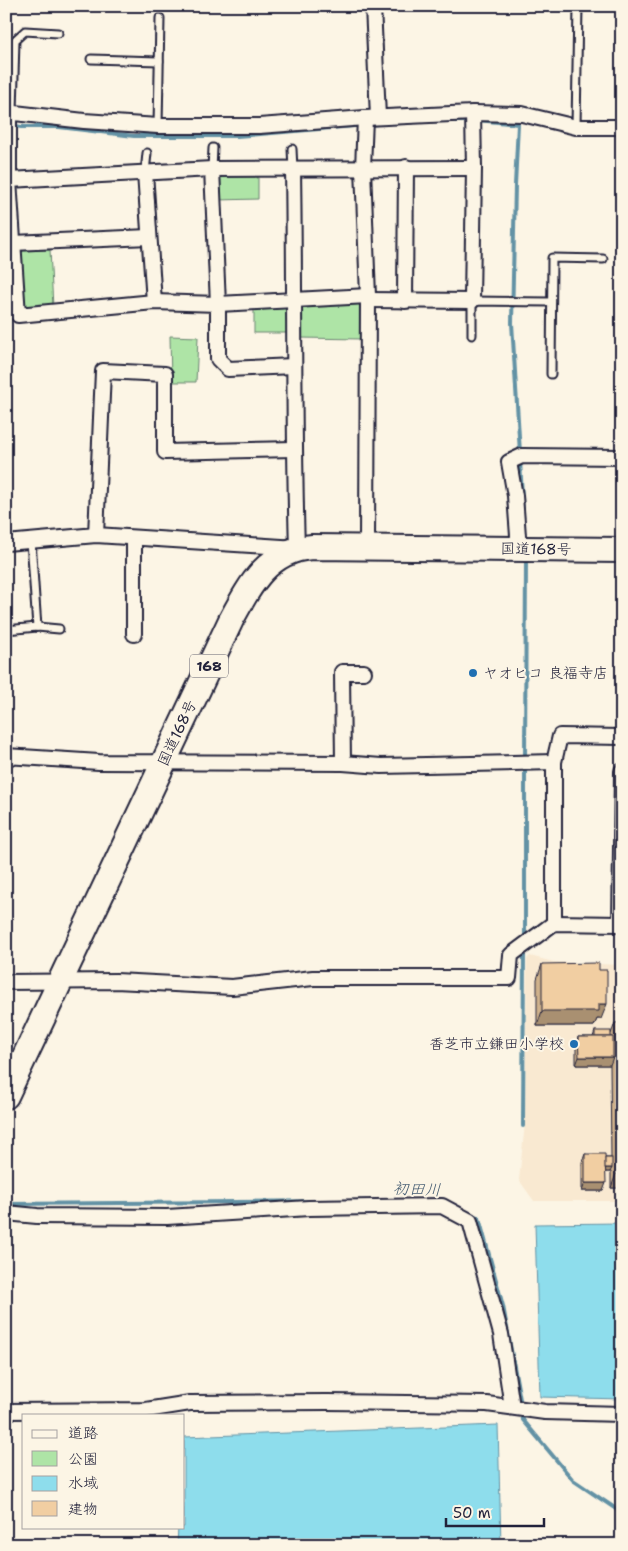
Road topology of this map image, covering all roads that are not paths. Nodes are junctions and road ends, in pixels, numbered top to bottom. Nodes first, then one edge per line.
1 (373, 6) edge
2 (578, 6) edge
3 (160, 18) dead end
4 (58, 33) dead end
5 (91, 59) dead end
6 (159, 61) junction
7 (9, 112) edge
8 (473, 113) junction
9 (372, 117) junction
10 (158, 126) junction
11 (576, 127) junction
12 (622, 127) edge
13 (213, 148) dead end
14 (292, 149) dead end
15 (147, 153) dead end
16 (406, 167) junction
17 (364, 168) junction
18 (474, 168) junction
19 (212, 169) junction
20 (292, 169) junction
21 (145, 173) junction
22 (9, 180) junction
23 (8, 204) edge
24 (149, 237) junction
25 (13, 243) junction
26 (603, 259) dead end
27 (368, 298) junction
28 (295, 300) junction
29 (405, 300) junction
30 (472, 301) junction
31 (154, 302) junction
32 (552, 302) junction
33 (218, 304) junction
34 (472, 334) dead end
35 (294, 366) junction
36 (552, 374) dead end
37 (294, 450) junction
38 (622, 457) edge
39 (96, 535) junction
40 (134, 538) junction
41 (31, 541) junction
42 (6, 543) edge
43 (367, 547) junction
44 (297, 548) junction
45 (519, 549) junction
46 (622, 550) edge
47 (37, 627) junction
48 (59, 628) dead end
49 (6, 630) edge
50 (134, 634) dead end
51 (364, 672) dead end
52 (622, 737) edge
53 (6, 756) edge
54 (164, 762) junction
55 (554, 762) junction
56 (343, 763) junction
57 (622, 771) edge
58 (554, 923) junction
59 (6, 982) edge
60 (59, 982) junction
61 (6, 1096) edge
62 (6, 1213) edge
63 (518, 1408) junction
64 (6, 1411) edge
65 (622, 1414) edge

1 - 9 street
2 - 11 lane
3 - 6 lane
4 - 7 lane
5 - 6 lane
6 - 10 lane
7 - 10 street
7 - 22 street
8 - 9 street
8 - 11 street
8 - 18 street
9 - 10 street
9 - 17 street
11 - 12 street
13 - 19 lane
14 - 20 lane
15 - 21 lane
16 - 17 street
16 - 18 street
16 - 29 street
17 - 20 street
17 - 27 street
18 - 30 street
19 - 20 street
19 - 21 street
19 - 33 street
20 - 28 street
21 - 22 street
21 - 24 street
22 - 23 street
23 - 25 street
24 - 25 street
24 - 31 street
25 - 31 street
26 - 32 lane
27 - 28 street
27 - 29 street
27 - 43 street
28 - 33 street
28 - 35 street
29 - 30 street
30 - 32 lane
30 - 34 lane
31 - 33 street
32 - 36 lane
33 - 35 street
35 - 37 street
37 - 39 street
37 - 44 street
38 - 45 street
39 - 40 street
39 - 41 street
40 - 44 street
40 - 50 street
41 - 42 street
41 - 47 lane
43 - 44 highway, 国道168号 / 168
43 - 45 highway, 国道168号 / 168
44 - 54 highway, 国道168号 / 168
45 - 46 highway, 国道168号 / 168
47 - 48 lane
47 - 49 lane
51 - 56 street
52 - 55 street
53 - 54 street
54 - 56 street
54 - 60 highway, 国道168号 / 168
55 - 56 street
55 - 58 street
57 - 58 street
58 - 60 street
59 - 60 street
60 - 61 highway, 国道168号 / 168
62 - 63 street
63 - 64 street
63 - 65 street

